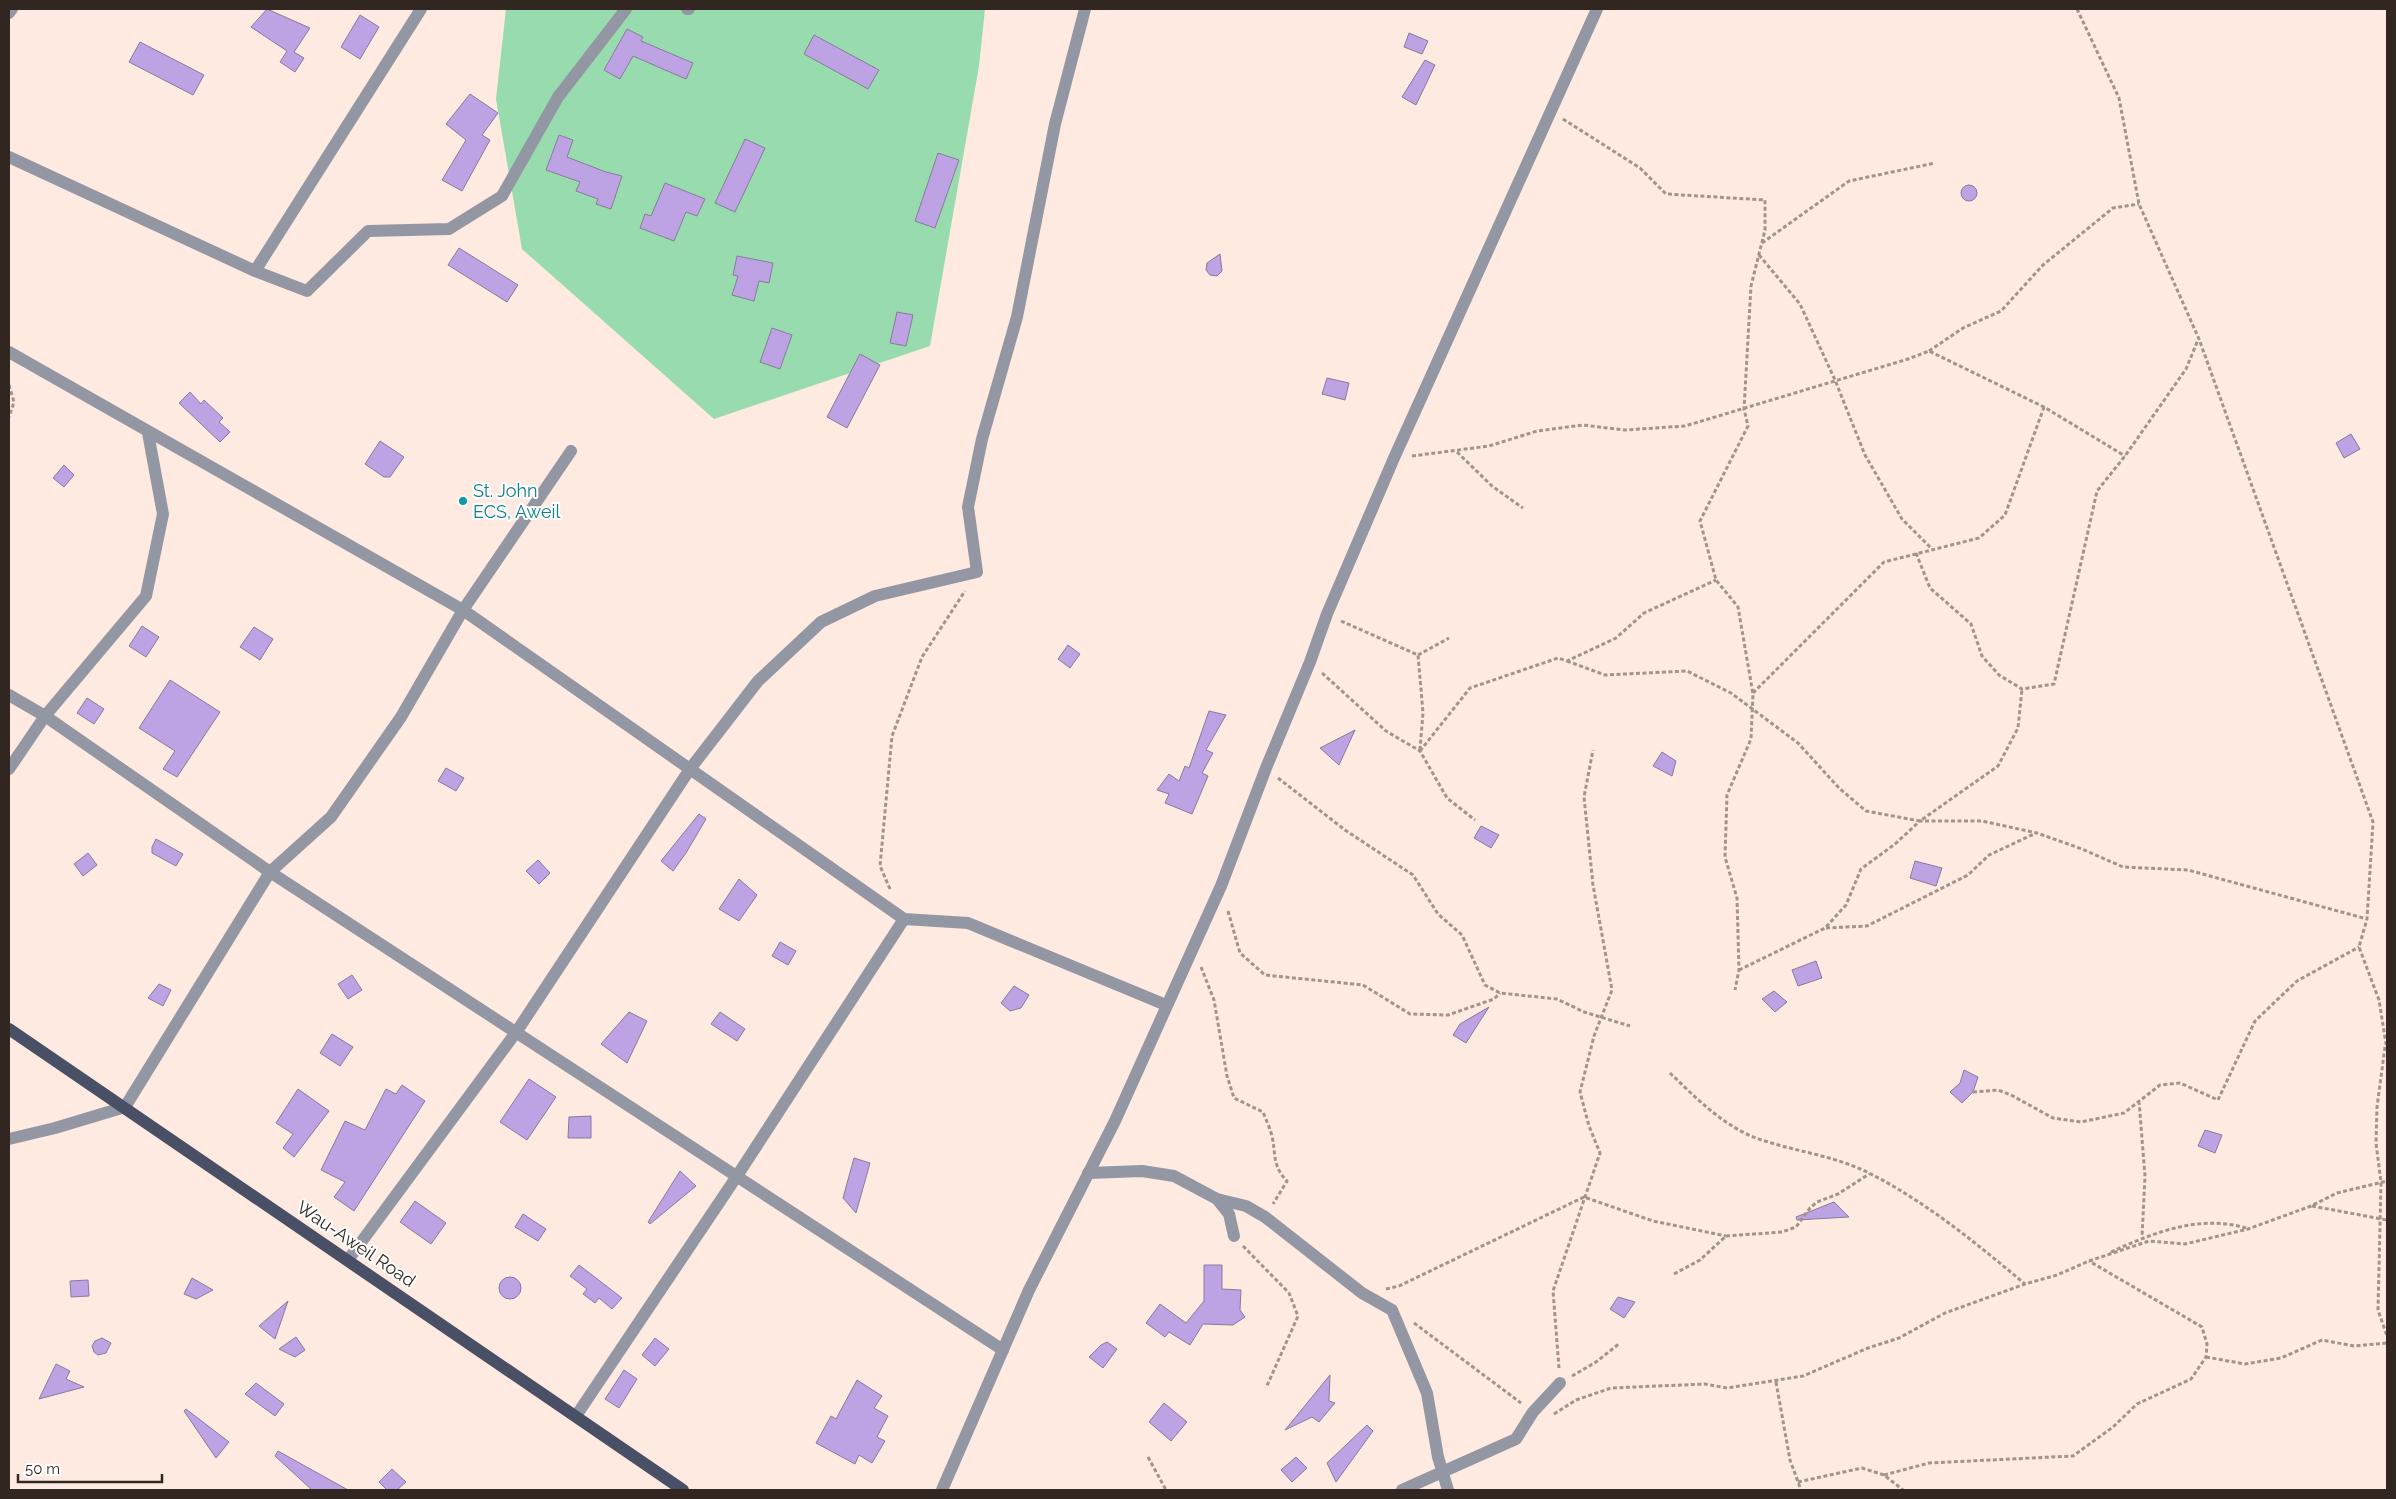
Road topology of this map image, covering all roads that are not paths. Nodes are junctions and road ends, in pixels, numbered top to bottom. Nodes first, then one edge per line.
1 (12, 9) edge
2 (421, 9) edge
3 (626, 9) edge
4 (1086, 9) edge
5 (1597, 9) edge
6 (9, 13) edge
7 (9, 157) edge
8 (255, 271) junction
9 (9, 352) edge
10 (148, 433) junction
11 (571, 451) dead end
12 (463, 610) junction
13 (9, 695) edge
14 (45, 716) junction
15 (9, 769) edge
16 (690, 769) junction
17 (270, 872) junction
18 (904, 919) junction
19 (1166, 1005) junction
20 (9, 1029) edge
21 (517, 1031) junction
22 (125, 1107) junction
23 (9, 1139) edge
24 (1088, 1173) junction
25 (737, 1176) junction
26 (1217, 1199) junction
27 (1234, 1236) road end
28 (348, 1260) junction
29 (1003, 1350) junction
30 (1560, 1383) road end
31 (576, 1416) junction
32 (1444, 1472) junction
33 (669, 1486) edge
34 (683, 1490) edge
35 (942, 1490) edge
36 (1402, 1490) edge
37 (1448, 1490) edge

1 - 6 street
2 - 8 street
3 - 8 street
4 - 16 street
5 - 19 street
7 - 8 street
9 - 10 street
10 - 12 street
10 - 14 street
11 - 12 street
12 - 16 street
12 - 17 street
13 - 14 street
14 - 15 street
14 - 17 street
16 - 18 street
16 - 21 street
17 - 21 street
17 - 22 street
18 - 19 street
18 - 25 street
19 - 24 street
20 - 22 main road, Wau-Aweil Road
21 - 25 street
21 - 28 street
22 - 23 street
22 - 28 main road, Wau-Aweil Road
24 - 26 street
24 - 29 street
25 - 29 street
25 - 31 street
26 - 27 street
26 - 32 street
28 - 31 main road, Wau-Aweil Road
29 - 35 street
30 - 32 street
31 - 33 main road, Wau-Aweil Road
32 - 36 street
32 - 37 street
33 - 34 main road, Wau-Aweil Road

